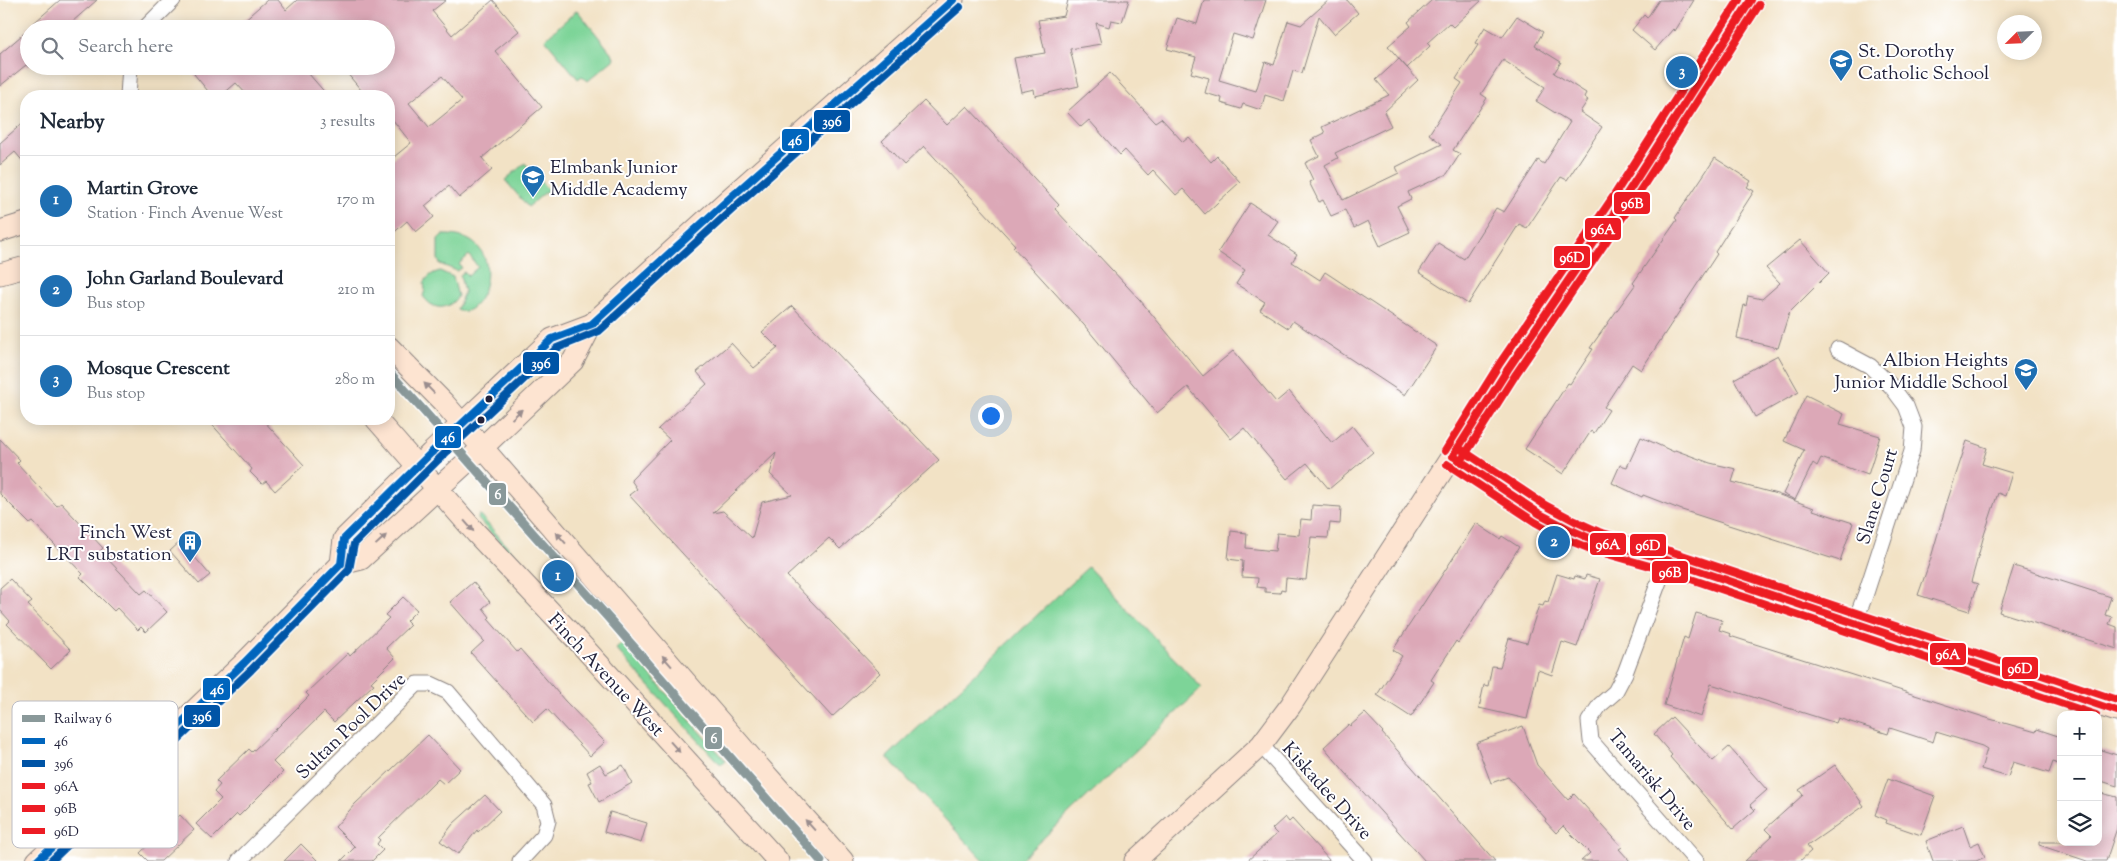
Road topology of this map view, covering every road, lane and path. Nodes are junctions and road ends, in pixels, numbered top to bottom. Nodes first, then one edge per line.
1 (173, 0) edge
2 (952, 0) edge
3 (1751, 0) edge
4 (153, 20) edge
5 (129, 75) edge
6 (128, 90) edge
7 (20, 225) edge
8 (0, 231) edge
9 (20, 269) edge
10 (0, 274) edge
11 (592, 324) junction
12 (1838, 349) dead end
13 (395, 353) edge
14 (461, 424) junction
15 (381, 425) edge
16 (482, 448) junction
17 (1453, 456) junction
18 (418, 465) junction
19 (438, 488) junction
20 (1667, 560) junction
21 (341, 564) junction
22 (1854, 624) junction
23 (2117, 711) edge
24 (178, 726) edge
25 (1260, 746) junction
26 (51, 848) edge
27 (37, 861) edge
28 (239, 861) edge
29 (520, 861) edge
30 (778, 861) edge
31 (843, 861) edge
32 (1135, 861) edge
33 (1365, 861) edge
34 (1696, 861) edge

1 - 4 street
2 - 11 main road
3 - 17 main road
5 - 6 street
7 - 8 main road
9 - 10 main road
11 - 14 main road
16 -> 11 main road
12 - 22 street, Slane Court
14 -> 13 main road
14 - 16 main road
14 - 18 main road
15 - 18 main road, Finch Avenue West
16 - 19 main road
31 -> 16 main road
17 - 20 main road
17 - 25 main road
18 - 19 main road, Finch Avenue West
18 - 21 main road
21 -> 19 main road
19 -> 30 main road, Finch Avenue West
20 - 22 main road
20 - 34 street, Tamarisk Drive
21 - 24 main road
22 - 23 main road
25 - 32 main road
25 - 33 street, Kiskadee Drive
26 - 27 main road
28 - 29 street, Sultan Pool Drive

